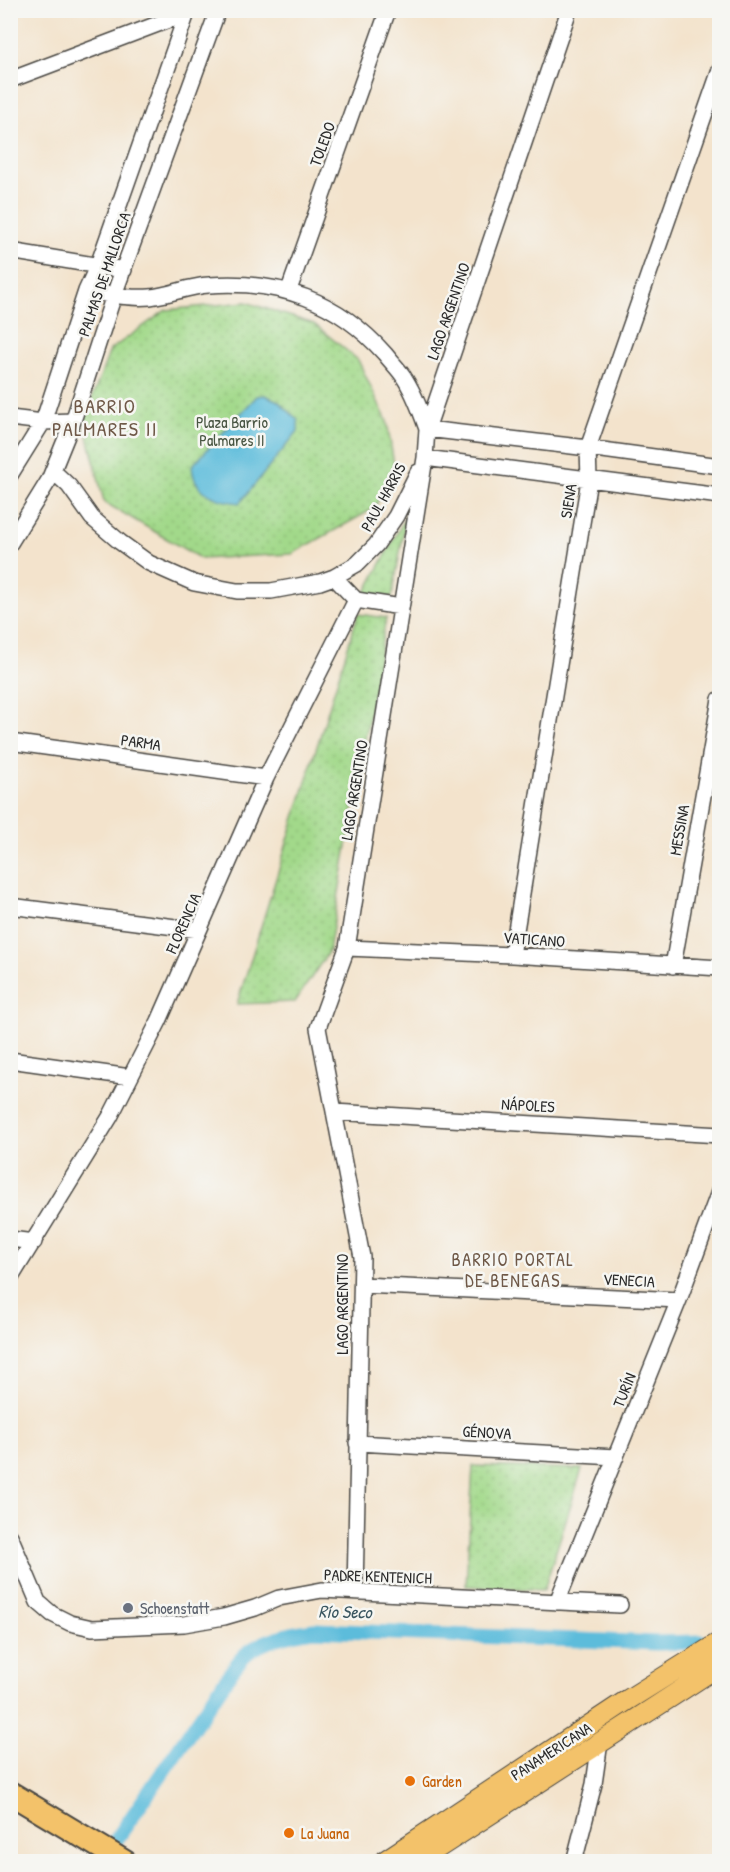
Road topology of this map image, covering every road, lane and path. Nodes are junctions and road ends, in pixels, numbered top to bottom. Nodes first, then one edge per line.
1 (218, 10) edge
2 (388, 10) edge
3 (569, 10) edge
4 (188, 12) edge
5 (720, 70) edge
6 (10, 80) edge
7 (10, 251) edge
8 (98, 265) junction
9 (124, 270) junction
10 (289, 290) junction
11 (86, 291) junction
12 (114, 296) junction
13 (10, 418) edge
14 (73, 421) junction
15 (43, 422) junction
16 (427, 429) junction
17 (588, 448) junction
18 (425, 458) junction
19 (720, 466) edge
20 (53, 471) junction
21 (10, 475) edge
22 (589, 480) junction
23 (720, 496) edge
24 (10, 543) edge
25 (334, 577) junction
26 (356, 600) junction
27 (401, 607) junction
28 (720, 699) edge
29 (10, 742) edge
30 (266, 778) junction
31 (10, 906) edge
32 (199, 930) junction
33 (347, 948) junction
34 (512, 955) junction
35 (673, 966) junction
36 (720, 968) edge
37 (10, 1060) edge
38 (130, 1077) junction
39 (334, 1112) junction
40 (720, 1135) edge
41 (720, 1189) edge
42 (10, 1239) edge
43 (34, 1242) junction
44 (10, 1279) edge
45 (362, 1285) junction
46 (679, 1300) junction
47 (357, 1443) junction
48 (616, 1457) junction
49 (10, 1536) edge
50 (355, 1591) junction
51 (558, 1602) junction
52 (620, 1605) dead end
53 (715, 1645) edge
54 (720, 1665) edge
55 (600, 1742) junction
56 (10, 1793) edge
57 (123, 1860) edge
58 (383, 1862) edge
59 (416, 1862) edge
60 (574, 1862) edge

1 - 9 street, PALMAS DE MALLORCA
2 - 10 street, TOLEDO
3 - 16 street, LAGO ARGENTINO
4 - 6 street
4 - 8 street, PALMAS DE MALLORCA
5 - 17 street, SIENA
7 - 8 street
8 - 9 street
8 - 11 street, PALMAS DE MALLORCA
9 - 12 street, PALMAS DE MALLORCA
10 - 12 street
10 - 16 street
11 - 12 street
11 - 15 street, PALMAS DE MALLORCA
12 - 14 street, PALMAS DE MALLORCA
13 - 15 street
14 - 15 street
14 - 20 street, PALMAS DE MALLORCA
15 - 21 street, PALMAS DE MALLORCA
16 - 17 street
16 - 18 street, LAGO ARGENTINO
17 - 19 street
17 - 22 street, SIENA
18 - 22 street, PAUL HARRIS
18 - 25 street, PAUL HARRIS
18 - 27 street, LAGO ARGENTINO
20 - 24 street, PALMAS DE MALLORCA
20 - 25 street, PAUL HARRIS
22 - 23 street, PAUL HARRIS
22 - 34 street, SIENA
25 - 26 street
26 - 27 street
26 - 30 street, FLORENCIA
27 - 33 street, LAGO ARGENTINO
28 - 35 street, MESSINA
29 - 30 street, PARMA
30 - 32 street, FLORENCIA
31 - 32 street
32 - 38 street, FLORENCIA
33 - 34 street, VATICANO
33 - 39 street, LAGO ARGENTINO
34 - 35 street, VATICANO
35 - 36 street, VATICANO
37 - 38 street
38 - 43 street, FLORENCIA
39 - 40 street, NÁPOLES
39 - 45 street, LAGO ARGENTINO
41 - 46 street, TURÍN
42 - 43 street
43 - 44 street, FLORENCIA
45 - 46 street, VENECIA
45 - 47 street, LAGO ARGENTINO
46 - 48 street, TURÍN
47 - 48 street, GÉNOVA
47 - 50 street, LAGO ARGENTINO
48 - 51 street, TURÍN
49 - 50 street, PADRE KENTENICH
50 - 51 street, PADRE KENTENICH
51 - 52 street, PADRE KENTENICH
53 - 58 main road, PANAMERICANA
54 - 55 main road, PANAMERICANA
55 - 59 main road, PANAMERICANA
55 - 60 street
56 - 57 highway

